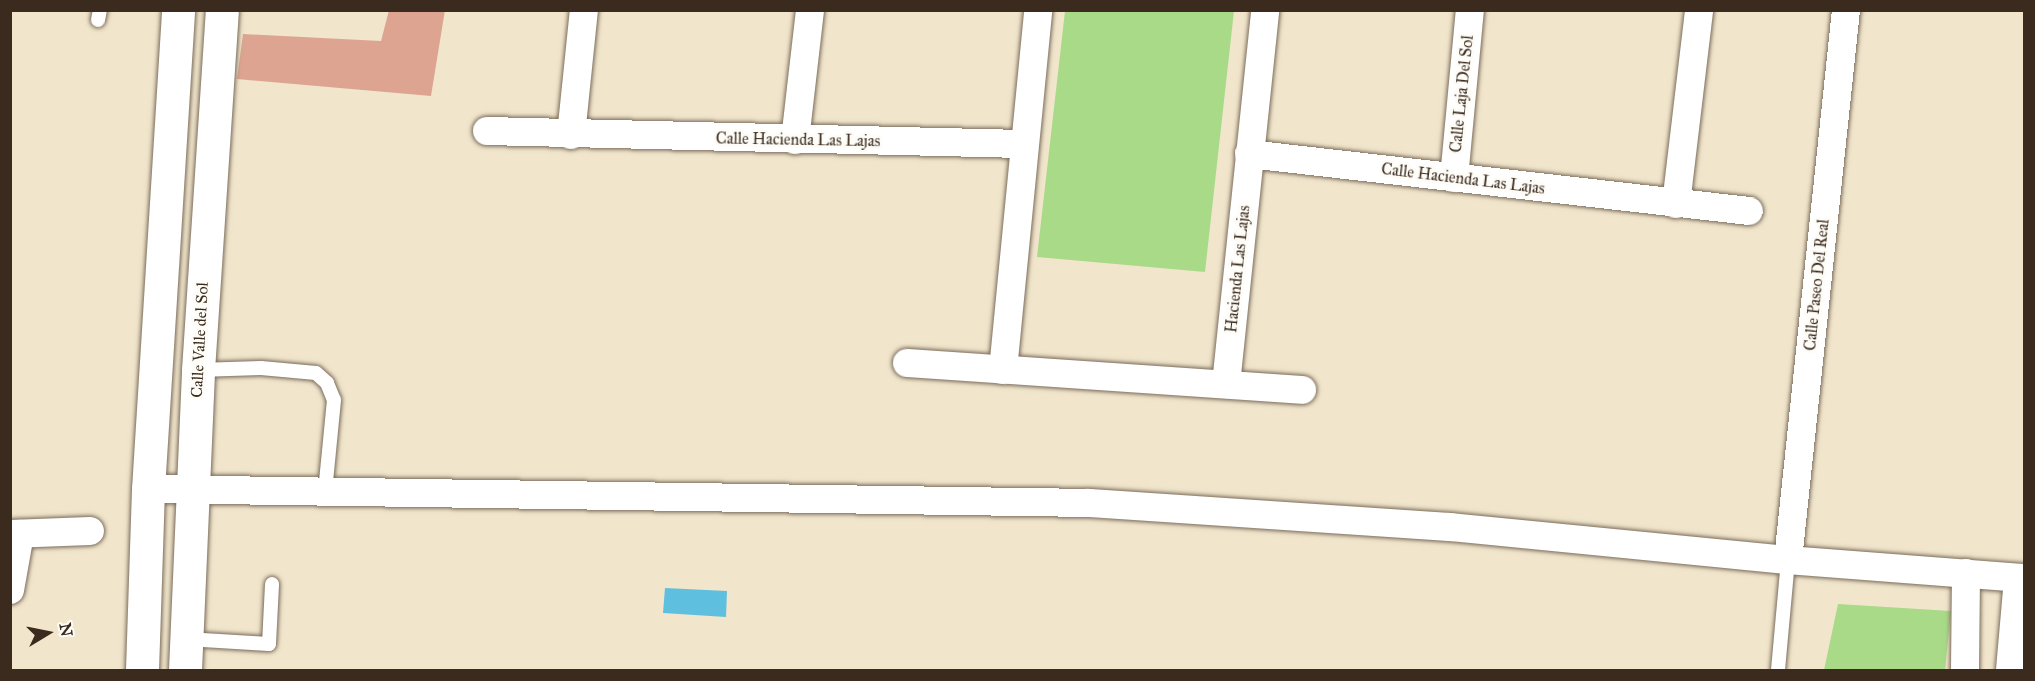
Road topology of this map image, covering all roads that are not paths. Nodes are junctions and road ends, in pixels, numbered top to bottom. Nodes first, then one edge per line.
1 (178, 10) edge
2 (222, 10) edge
3 (584, 10) edge
4 (810, 10) edge
5 (1038, 10) edge
6 (1265, 10) edge
7 (1470, 10) edge
8 (1699, 10) edge
9 (1846, 10) edge
10 (487, 131) dead end
11 (571, 135) junction
12 (795, 140) junction
13 (1024, 144) junction
14 (1249, 154) junction
15 (1454, 178) junction
16 (1676, 204) junction
17 (1749, 211) dead end
18 (907, 363) dead end
19 (198, 370) junction
20 (1003, 370) junction
21 (1226, 384) junction
22 (1302, 390) dead end
23 (148, 489) junction
24 (192, 490) junction
25 (326, 492) junction
26 (90, 531) dead end
27 (15, 534) edge
28 (1788, 560) junction
29 (1966, 573) junction
30 (2021, 578) edge
31 (272, 584) dead end
32 (10, 590) edge
33 (187, 661) edge
34 (142, 670) edge
35 (1778, 670) edge
36 (1965, 670) edge
37 (2010, 670) edge

1 - 23 main road
2 - 19 main road, Calle Valle del Sol
3 - 11 street
4 - 12 street
5 - 13 street
6 - 14 street, Hacienda Las Lajas
7 - 15 street, Calle Laja Del Sol
8 - 16 street
9 - 28 street, Calle Paseo Del Real
10 - 11 street, Calle Hacienda Las Lajas
11 - 12 street, Calle Hacienda Las Lajas
12 - 13 street, Calle Hacienda Las Lajas
13 - 20 street
14 - 15 street, Calle Hacienda Las Lajas
14 - 21 street, Hacienda Las Lajas
15 - 16 street, Calle Hacienda Las Lajas
16 - 17 street, Calle Hacienda Las Lajas
18 - 20 street
19 - 24 main road, Calle Valle del Sol
19 - 25 lane
20 - 21 street
21 - 22 street
23 - 24 street
23 - 34 main road
24 - 25 street
24 - 33 main road, Calle Valle del Sol
25 - 28 street
26 - 27 street
27 - 32 street
28 - 29 street
28 - 35 lane
29 - 30 street
29 - 36 street
30 - 37 street
31 - 33 lane

